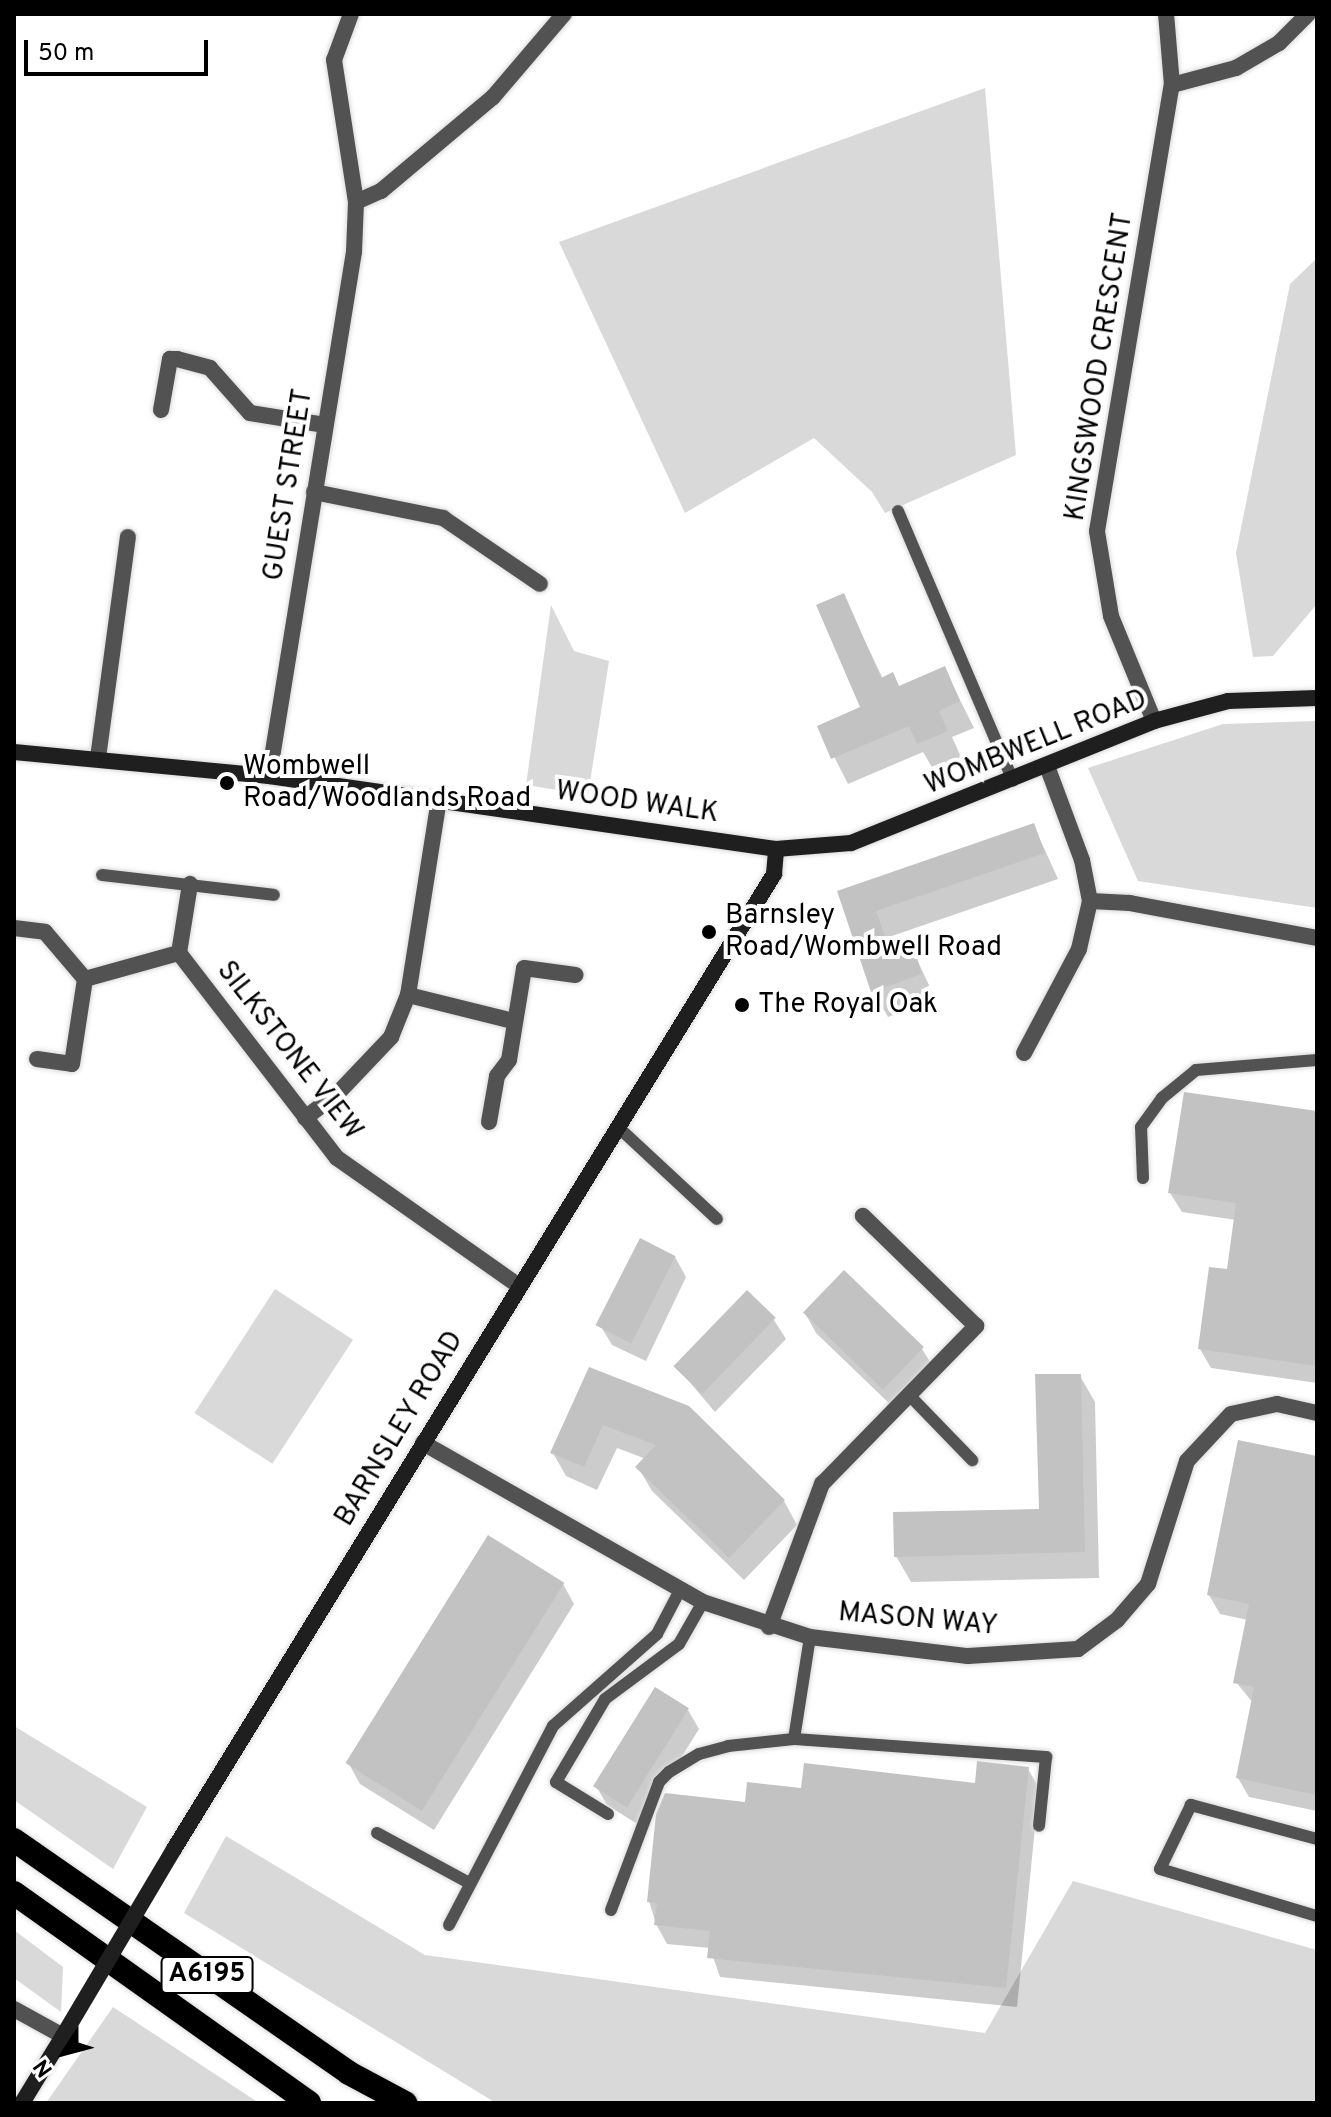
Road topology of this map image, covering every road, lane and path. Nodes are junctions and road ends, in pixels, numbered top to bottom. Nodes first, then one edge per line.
1 (351, 14) edge
2 (564, 14) edge
3 (1166, 14) edge
4 (1308, 14) edge
5 (1172, 85) junction
6 (356, 202) junction
7 (161, 410) dead end
8 (325, 425) junction
9 (314, 492) junction
10 (898, 511) dead end
11 (128, 537) dead end
12 (540, 584) dead end
13 (1317, 698) edge
14 (1154, 721) junction
15 (14, 752) edge
16 (98, 758) junction
17 (1047, 766) junction
18 (269, 776) junction
19 (1013, 780) junction
20 (439, 800) junction
21 (776, 849) junction
22 (102, 875) dead end
23 (190, 884) junction
24 (274, 895) dead end
25 (1090, 901) junction
26 (14, 928) edge
27 (1317, 938) edge
28 (179, 953) junction
29 (576, 975) dead end
30 (85, 979) junction
31 (408, 995) junction
32 (513, 1021) junction
33 (1024, 1053) dead end
34 (37, 1059) dead end
35 (1317, 1060) edge
36 (305, 1118) junction
37 (489, 1122) dead end
38 (618, 1127) junction
39 (1143, 1178) dead end
40 (863, 1216) dead end
41 (717, 1219) dead end
42 (518, 1285) junction
43 (909, 1395) junction
44 (1317, 1413) edge
45 (423, 1443) junction
46 (972, 1460) dead end
47 (680, 1590) junction
48 (703, 1602) junction
49 (769, 1627) junction
50 (810, 1637) junction
51 (794, 1739) junction
52 (608, 1814) dead end
53 (1039, 1826) dead end
54 (377, 1833) dead end
55 (1317, 1839) edge
56 (14, 1840) edge
57 (469, 1883) junction
58 (14, 1893) edge
59 (611, 1910) dead end
60 (1317, 1916) edge
61 (449, 1925) dead end
62 (14, 2009) edge
63 (63, 2036) junction
64 (22, 2103) edge
65 (309, 2103) edge
66 (405, 2103) edge

1 - 6 street, GUEST STREET
2 - 6 street
3 - 5 street, KINGSWOOD CRESCENT
4 - 5 street
5 - 14 street, KINGSWOOD CRESCENT
6 - 8 street, GUEST STREET
7 - 8 street
8 - 9 street, GUEST STREET
9 - 12 street
9 - 18 street, GUEST STREET
10 - 19 lane
11 - 16 street
13 - 14 street, WOMBWELL ROAD
14 - 17 street, WOMBWELL ROAD
15 - 16 street, WOOD WALK
16 - 18 street, WOOD WALK
17 - 19 street, WOMBWELL ROAD
17 - 25 street
18 - 20 street, WOOD WALK
19 - 21 street, WOMBWELL ROAD
20 - 21 street, WOOD WALK
20 - 31 street
21 - 38 street, BARNSLEY ROAD
22 - 23 lane
23 - 24 lane
23 - 28 street
25 - 27 street
25 - 33 street
26 - 30 street
28 - 30 street, SILKSTONE VIEW
28 - 36 street, SILKSTONE VIEW
29 - 32 street
30 - 34 street
31 - 32 street
31 - 36 street
32 - 37 street
35 - 39 lane
36 - 42 street, SILKSTONE VIEW
38 - 41 lane
38 - 42 street, BARNSLEY ROAD
40 - 43 street
42 - 45 street, BARNSLEY ROAD
43 - 46 lane
43 - 49 street
44 - 50 street, MASON WAY
45 - 47 street, MASON WAY
45 - 63 street, BARNSLEY ROAD, bridge
47 - 48 street, MASON WAY
47 - 57 lane
48 - 49 street, MASON WAY
48 - 52 lane
49 - 50 street, MASON WAY
50 - 51 lane
51 - 53 lane
51 - 59 lane
54 - 57 lane
55 - 60 lane
56 - 66 highway, A6195
57 - 61 lane
58 - 65 highway, A6195
62 - 63 street
63 - 64 street, BARNSLEY ROAD

